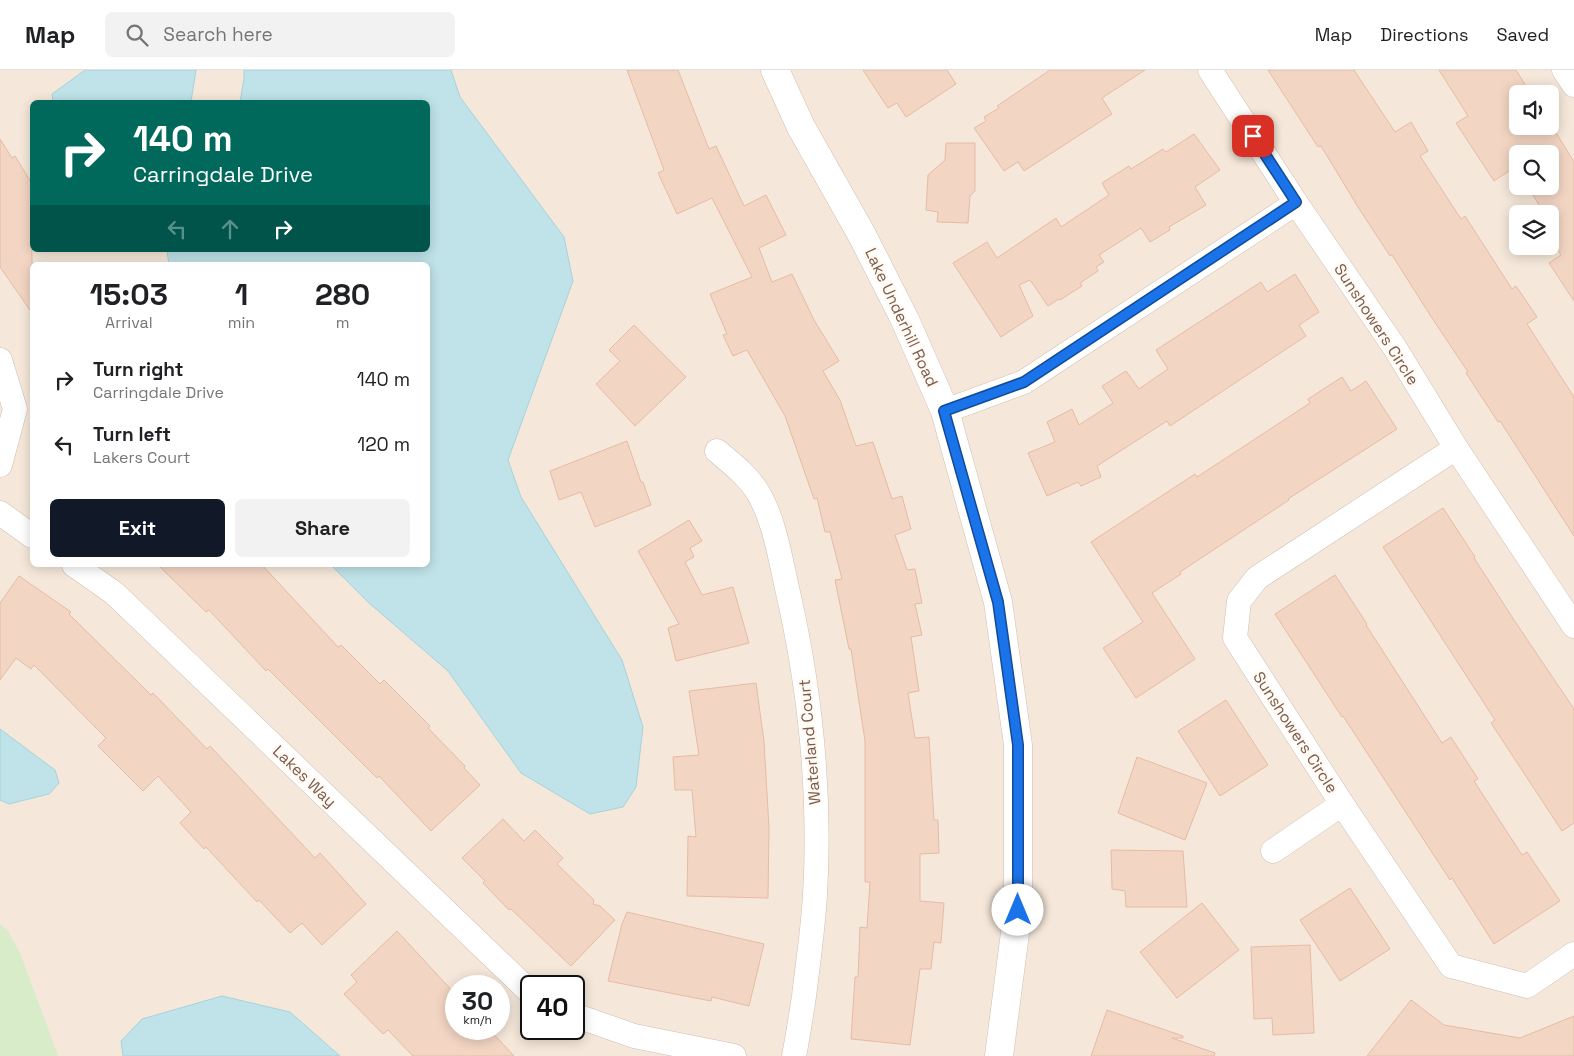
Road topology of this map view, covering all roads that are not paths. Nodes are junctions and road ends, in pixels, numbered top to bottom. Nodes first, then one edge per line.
1 (775, 70) edge
2 (1210, 70) edge
3 (1564, 70) edge
4 (1574, 85) edge
5 (1296, 202) junction
6 (0, 360) edge
7 (944, 411) junction
8 (1456, 448) junction
9 (717, 451) dead end
10 (0, 465) edge
11 (0, 513) edge
12 (30, 535) edge
13 (77, 567) edge
14 (1574, 626) edge
15 (1342, 804) junction
16 (1273, 851) dead end
17 (1574, 954) edge
18 (520, 982) edge
19 (585, 1019) edge
20 (734, 1056) edge
21 (794, 1056) edge
22 (999, 1056) edge

1 - 7 street, Lake Underhill Road
2 - 5 street, Sunshowers Circle
3 - 4 street
5 - 7 street
5 - 8 street, Sunshowers Circle
6 - 10 street
7 - 22 street, Lake Underhill Road
8 - 14 street, Sunshowers Circle
8 - 15 street, Sunshowers Circle
9 - 21 street, Waterland Court
11 - 12 street
13 - 18 street, Lakes Way
15 - 16 street
15 - 17 street, Sunshowers Circle
19 - 20 street

